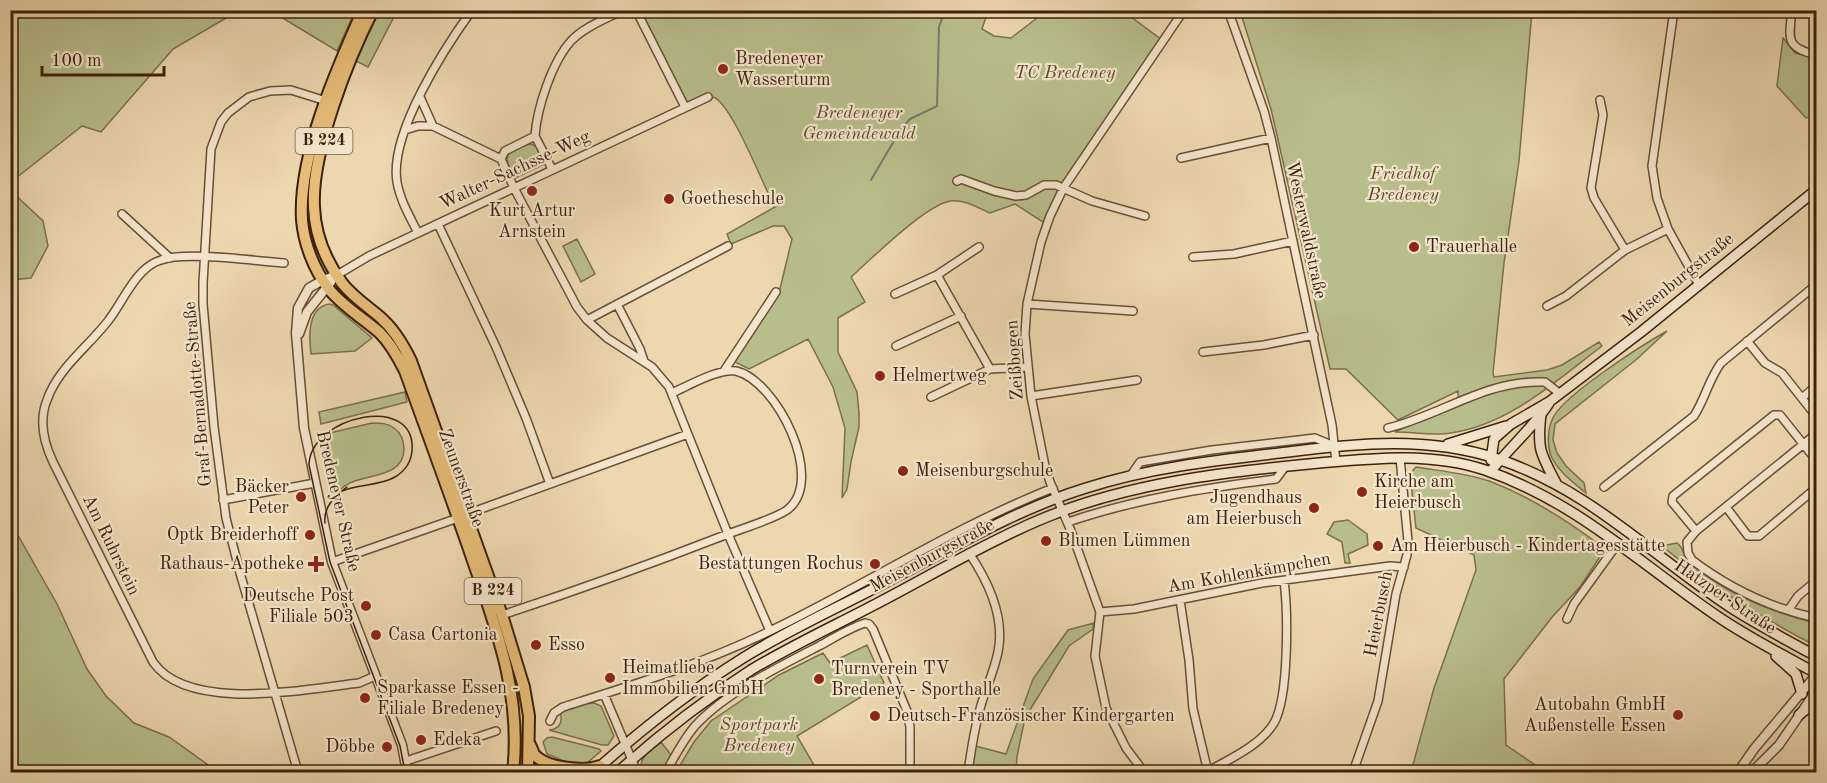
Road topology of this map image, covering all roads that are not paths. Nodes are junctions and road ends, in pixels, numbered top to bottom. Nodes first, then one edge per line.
1 (363, 10) edge
2 (373, 10) edge
3 (472, 10) edge
4 (623, 10) edge
5 (636, 10) edge
6 (1184, 10) edge
7 (1228, 10) edge
8 (1674, 10) edge
9 (1792, 10) edge
10 (1816, 55) edge
11 (420, 97) junction
12 (708, 97) dead end
13 (1600, 100) dead end
14 (326, 101) junction
15 (686, 107) junction
16 (433, 126) junction
17 (405, 130) junction
18 (535, 136) junction
19 (1271, 138) junction
20 (1181, 158) dead end
21 (501, 159) junction
22 (552, 169) junction
23 (957, 181) dead end
24 (1064, 187) junction
25 (514, 188) junction
26 (1816, 190) edge
27 (122, 214) dead end
28 (1146, 216) dead end
29 (438, 224) junction
30 (1668, 229) junction
31 (418, 233) junction
32 (1293, 241) junction
33 (728, 246) dead end
34 (980, 248) dead end
35 (1626, 250) junction
36 (1193, 257) dead end
37 (170, 258) junction
38 (204, 258) junction
39 (284, 263) dead end
40 (337, 275) junction
41 (937, 275) junction
42 (325, 283) junction
43 (1699, 285) junction
44 (1816, 285) edge
45 (776, 292) dead end
46 (896, 294) dead end
47 (617, 304) junction
48 (1027, 304) junction
49 (1547, 306) dead end
50 (1132, 311) dead end
51 (961, 316) junction
52 (587, 320) junction
53 (1314, 335) junction
54 (1747, 341) junction
55 (896, 346) dead end
56 (1203, 352) dead end
57 (644, 361) junction
58 (1028, 367) junction
59 (990, 369) junction
60 (724, 371) junction
61 (1137, 380) dead end
62 (1816, 386) edge
63 (672, 393) junction
64 (1559, 393) junction
65 (1031, 396) junction
66 (931, 397) dead end
67 (1802, 398) junction
68 (1550, 402) junction
69 (1541, 414) junction
70 (1816, 416) edge
71 (1511, 424) junction
72 (1388, 428) dead end
73 (688, 434) junction
74 (1816, 434) edge
75 (1803, 444) junction
76 (1444, 445) junction
77 (1334, 446) junction
78 (1400, 458) junction
79 (1495, 458) junction
80 (1816, 459) edge
81 (1336, 462) junction
82 (1285, 467) junction
83 (1490, 472) junction
84 (315, 483) junction
85 (1556, 483) junction
86 (550, 484) junction
87 (1604, 487) dead end
88 (1816, 488) edge
89 (1055, 493) junction
90 (223, 500) junction
91 (1726, 507) junction
92 (1063, 512) junction
93 (462, 516) junction
94 (1068, 522) junction
95 (1696, 531) junction
96 (728, 534) junction
97 (1639, 538) junction
98 (1616, 547) junction
99 (969, 553) junction
100 (332, 562) junction
101 (1404, 567) junction
102 (1284, 581) junction
103 (1816, 581) edge
104 (1180, 600) junction
105 (1789, 609) junction
106 (1100, 612) junction
107 (502, 615) junction
108 (1816, 618) edge
109 (1567, 619) dead end
110 (770, 631) junction
111 (1763, 645) junction
112 (1816, 656) edge
113 (1816, 674) edge
114 (375, 676) junction
115 (275, 692) junction
116 (1816, 692) edge
117 (604, 694) junction
118 (1802, 694) junction
119 (1816, 701) edge
120 (1799, 715) junction
121 (550, 721) dead end
122 (496, 731) dead end
123 (530, 744) junction
124 (625, 745) junction
125 (406, 761) junction
126 (631, 761) junction
127 (596, 769) edge
128 (298, 772) edge
129 (407, 772) edge
130 (513, 772) edge
131 (528, 772) edge
132 (618, 772) edge
133 (637, 772) edge
134 (666, 772) edge
135 (910, 772) edge
136 (968, 772) edge
137 (1144, 772) edge
138 (1208, 772) edge
139 (1353, 772) edge
140 (1738, 772) edge
141 (1752, 772) edge

1 - 14 main road, B 224
2 - 40 main road, B 224
3 - 11 street
4 - 18 street
5 - 15 street
6 - 24 street, Zeißbogen
7 - 19 street, Westerwaldstraße
8 - 30 street
9 - 10 street
11 - 16 street
11 - 17 street
12 - 15 street, Walter-Sachsse-Weg
13 - 35 street
14 - 38 street, Graf-Bernadotte-Straße
14 - 42 main road, B 224
15 - 22 street, Walter-Sachsse-Weg
16 - 17 street
16 - 21 street
17 - 31 street
18 - 21 street
18 - 22 street
19 - 20 street
19 - 32 street, Westerwaldstraße
21 - 25 street
22 - 25 street, Walter-Sachsse-Weg
23 - 24 street
24 - 28 street
24 - 48 street, Zeißbogen
25 - 29 street, Walter-Sachsse-Weg
25 - 52 street
26 - 43 main road, Meisenburgstraße
27 - 37 street
29 - 31 street, Walter-Sachsse-Weg
29 - 86 street
30 - 35 street
30 - 43 street
31 - 40 street, Walter-Sachsse-Weg
32 - 36 street
32 - 53 street, Westerwaldstraße
33 - 47 street
34 - 41 street
35 - 49 street
37 - 38 street, Am Ruhrstein
37 - 115 street, Am Ruhrstein
38 - 39 street, Am Ruhrstein
38 - 90 street, Graf-Bernadotte-Straße
40 - 42 street
40 - 93 main road, Zeunerstraße / B 224
41 - 46 street
41 - 51 street
42 - 84 street, Bredeneyer Straße
42 - 93 main road, Zeunerstraße / B 224
43 - 64 main road, Meisenburgstraße
44 - 54 street
45 - 60 street
47 - 52 street
47 - 57 street
48 - 50 street
48 - 58 street, Zeißbogen
51 - 55 street
51 - 59 street
52 - 57 street
53 - 56 street
53 - 77 street, Westerwaldstraße
54 - 67 street
54 - 87 street
57 - 63 street
58 - 59 street
58 - 65 street, Zeißbogen
59 - 66 street
60 - 63 street
60 - 96 street
61 - 65 street
62 - 67 street
63 - 73 street
64 - 68 main road, Meisenburgstraße
64 - 72 street
65 - 89 street, Zeißbogen
67 - 70 street
68 - 69 main road, Meisenburgstraße
68 - 71 main road, Meisenburgstraße
69 - 79 main road, Meisenburgstraße
69 - 85 main road
71 - 76 main road
71 - 79 main road, Meisenburgstraße
73 - 86 street
73 - 96 street
74 - 75 street
75 - 80 street
75 - 91 street
75 - 95 street
76 - 77 main road, Meisenburgstraße
76 - 79 main road, Meisenburgstraße
77 - 81 street, Westerwaldstraße
77 - 89 main road, Meisenburgstraße
78 - 81 main road, Meisenburgstraße
78 - 83 main road, Meisenburgstraße
78 - 101 street, Heierbusch
79 - 83 main road, Meisenburgstraße
79 - 85 main road, Hatzper Straße
81 - 82 main road, Meisenburgstraße
82 - 92 main road, Meisenburgstraße
82 - 94 street, Meisenburgstraße
83 - 98 main road, Hatzper Straße
84 - 90 street
84 - 100 street, Bredeneyer Straße
85 - 97 main road, Hatzper Straße
86 - 93 street
88 - 91 street
89 - 92 street, Zeißbogen
89 - 110 street, Meisenburgstraße
89 - 124 main road, Meisenburgstraße
90 - 115 street, Graf-Bernadotte-Straße
91 - 95 street
92 - 94 street
92 - 99 main road, Meisenburgstraße
93 - 100 street
93 - 107 main road, Zeunerstraße / B 224
93 - 130 main road, Zeunerstraße / B 224
94 - 106 street
95 - 105 street
96 - 107 street
96 - 110 street
97 - 98 street
97 - 112 main road, Hatzper Straße
98 - 109 street
98 - 111 main road, Hatzper Straße
99 - 126 main road, Meisenburgstraße
99 - 136 street
100 - 114 street, Bredeneyer Straße
101 - 102 street, Am Kohlenkämpchen
101 - 139 street, Heierbusch
102 - 104 street, Am Kohlenkämpchen
102 - 138 street
103 - 105 street
104 - 106 street, Am Kohlenkämpchen
104 - 138 street
105 - 108 street
106 - 137 street
107 - 123 main road, Zeunerstraße / B 224
110 - 117 street, Meisenburgstraße
111 - 113 main road, Hatzper Straße
111 - 118 main road
113 - 118 street
114 - 115 street, Am Ruhrstein
114 - 125 street, Bredeneyer Straße
115 - 128 street, Graf-Bernadotte-Straße
116 - 120 street
117 - 121 street, Meisenburgstraße
117 - 124 street
118 - 140 street
119 - 120 main road
120 - 141 street
122 - 125 street
123 - 127 main road
123 - 131 main road, B 224
124 - 126 street
124 - 127 main road, Meisenburgstraße
125 - 129 street, Bredeneyer Straße
126 - 132 main road, Meisenburgstraße
126 - 133 street
134 - 135 street, Meisenburgstraße

